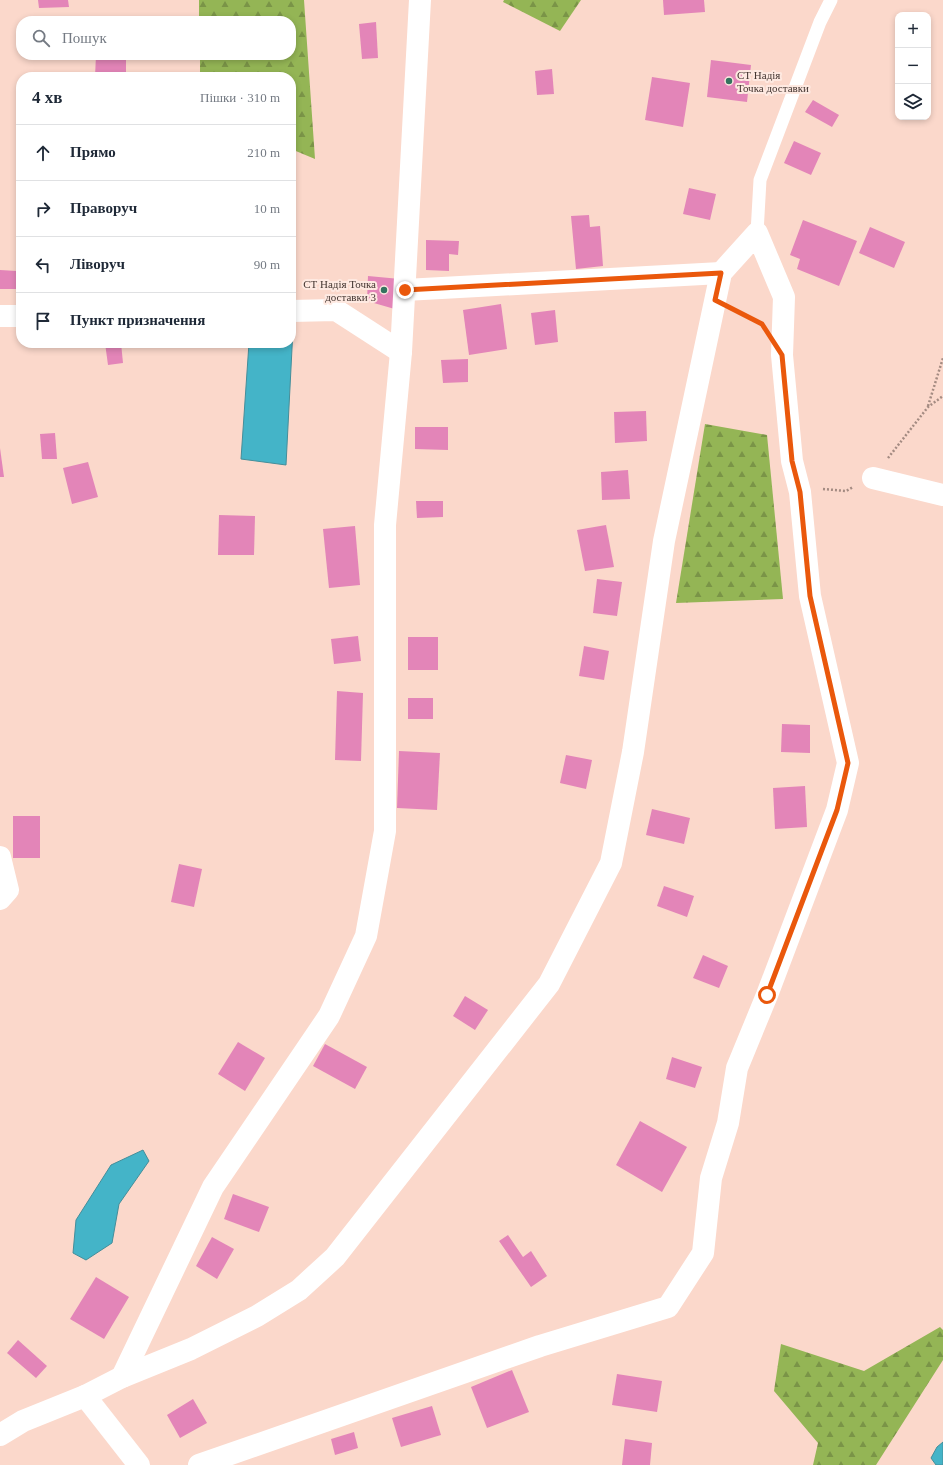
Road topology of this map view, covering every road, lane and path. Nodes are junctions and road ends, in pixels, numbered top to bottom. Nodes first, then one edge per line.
1 (420, 0) edge
2 (831, 0) edge
3 (757, 234) junction
4 (721, 273) junction
5 (405, 290) junction
6 (715, 300) junction
7 (296, 311) edge
8 (0, 316) edge
9 (16, 316) edge
10 (762, 324) dead end
11 (401, 352) junction
12 (943, 358) edge
13 (928, 407) dead end
14 (873, 478) dead end
15 (943, 495) edge
16 (0, 857) edge
17 (0, 899) edge
18 (122, 1377) junction
19 (85, 1396) junction
20 (0, 1435) edge
21 (139, 1465) edge
22 (199, 1465) edge

1 - 5 street
2 - 3 lane
3 - 4 street
3 - 22 street
4 - 5 street
4 - 6 street
5 - 11 street
6 - 10 path
6 - 18 street
7 - 11 street
8 - 9 street
11 - 18 street
12 - 13 path
14 - 15 street
16 - 17 street
18 - 19 street
19 - 20 street
19 - 21 street

